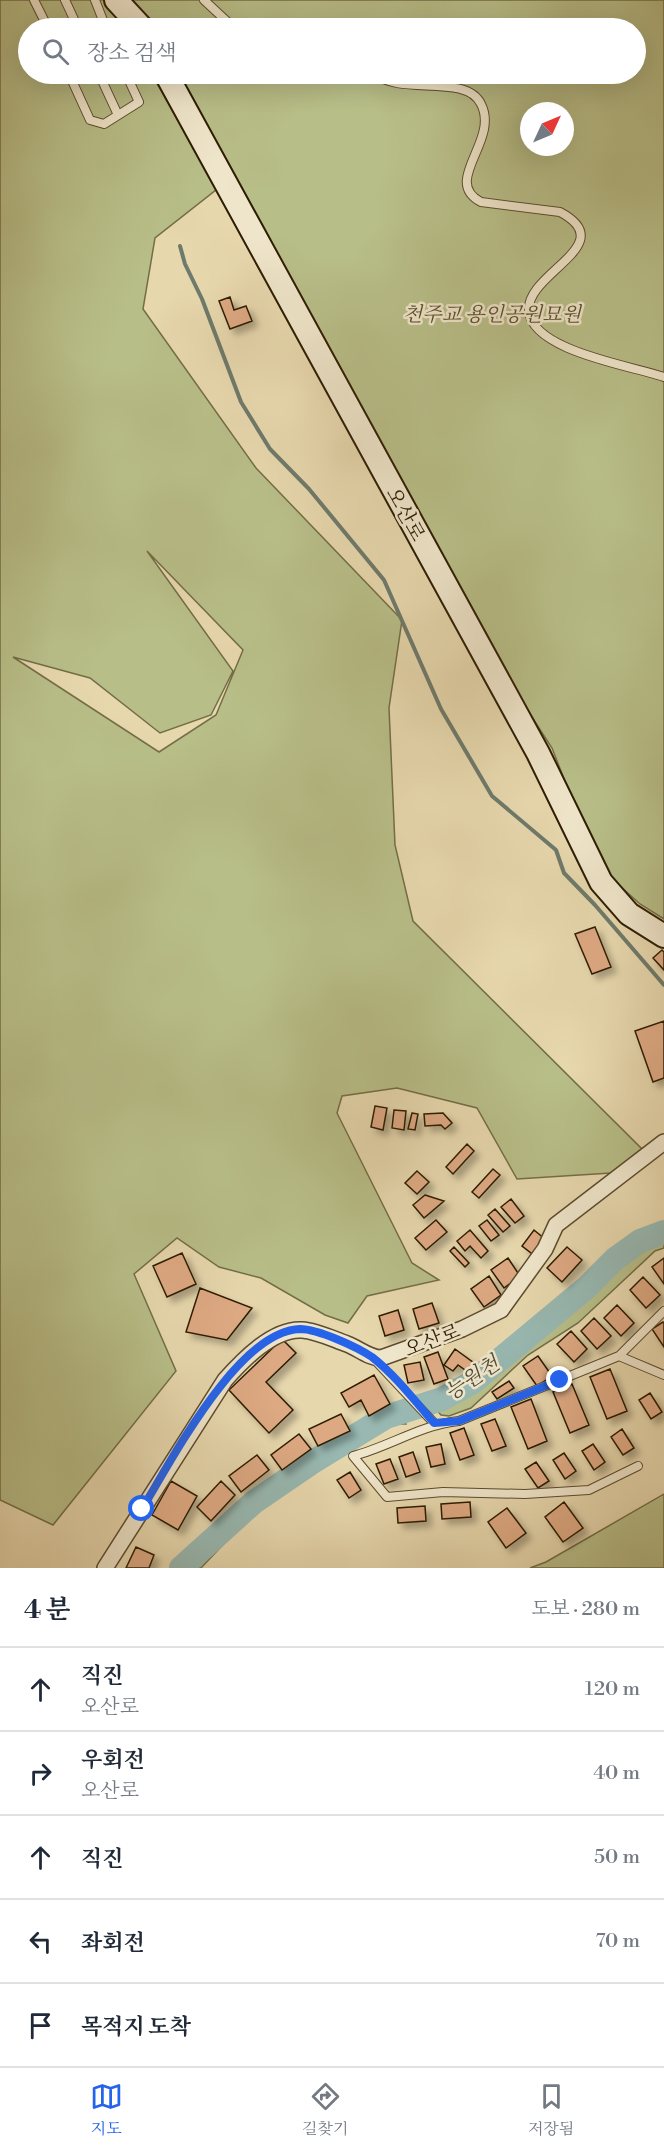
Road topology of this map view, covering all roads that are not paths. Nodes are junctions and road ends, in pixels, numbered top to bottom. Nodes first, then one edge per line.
1 (34, 0) edge
2 (64, 0) edge
3 (95, 0) edge
4 (116, 0) edge
5 (204, 0) edge
6 (43, 18) edge
7 (73, 18) edge
8 (102, 18) edge
9 (133, 18) edge
10 (223, 18) edge
11 (74, 84) edge
12 (104, 84) edge
13 (131, 84) edge
14 (171, 84) edge
15 (401, 84) edge
16 (118, 116) junction
17 (664, 377) edge
18 (664, 936) edge
19 (664, 1142) edge
20 (664, 1311) edge
21 (618, 1356) junction
22 (373, 1358) junction
23 (664, 1375) edge
24 (434, 1423) junction
25 (638, 1466) dead end
26 (105, 1568) edge

1 - 6 lane
2 - 7 lane
3 - 8 lane
4 - 9 street
5 - 10 lane
11 - 16 lane
12 - 16 lane
13 - 16 lane
14 - 18 street, 오산로
15 - 17 lane
19 - 22 street, 오산로
20 - 21 lane
21 - 23 lane
21 - 24 lane
22 - 24 lane
22 - 26 street
24 - 25 lane

